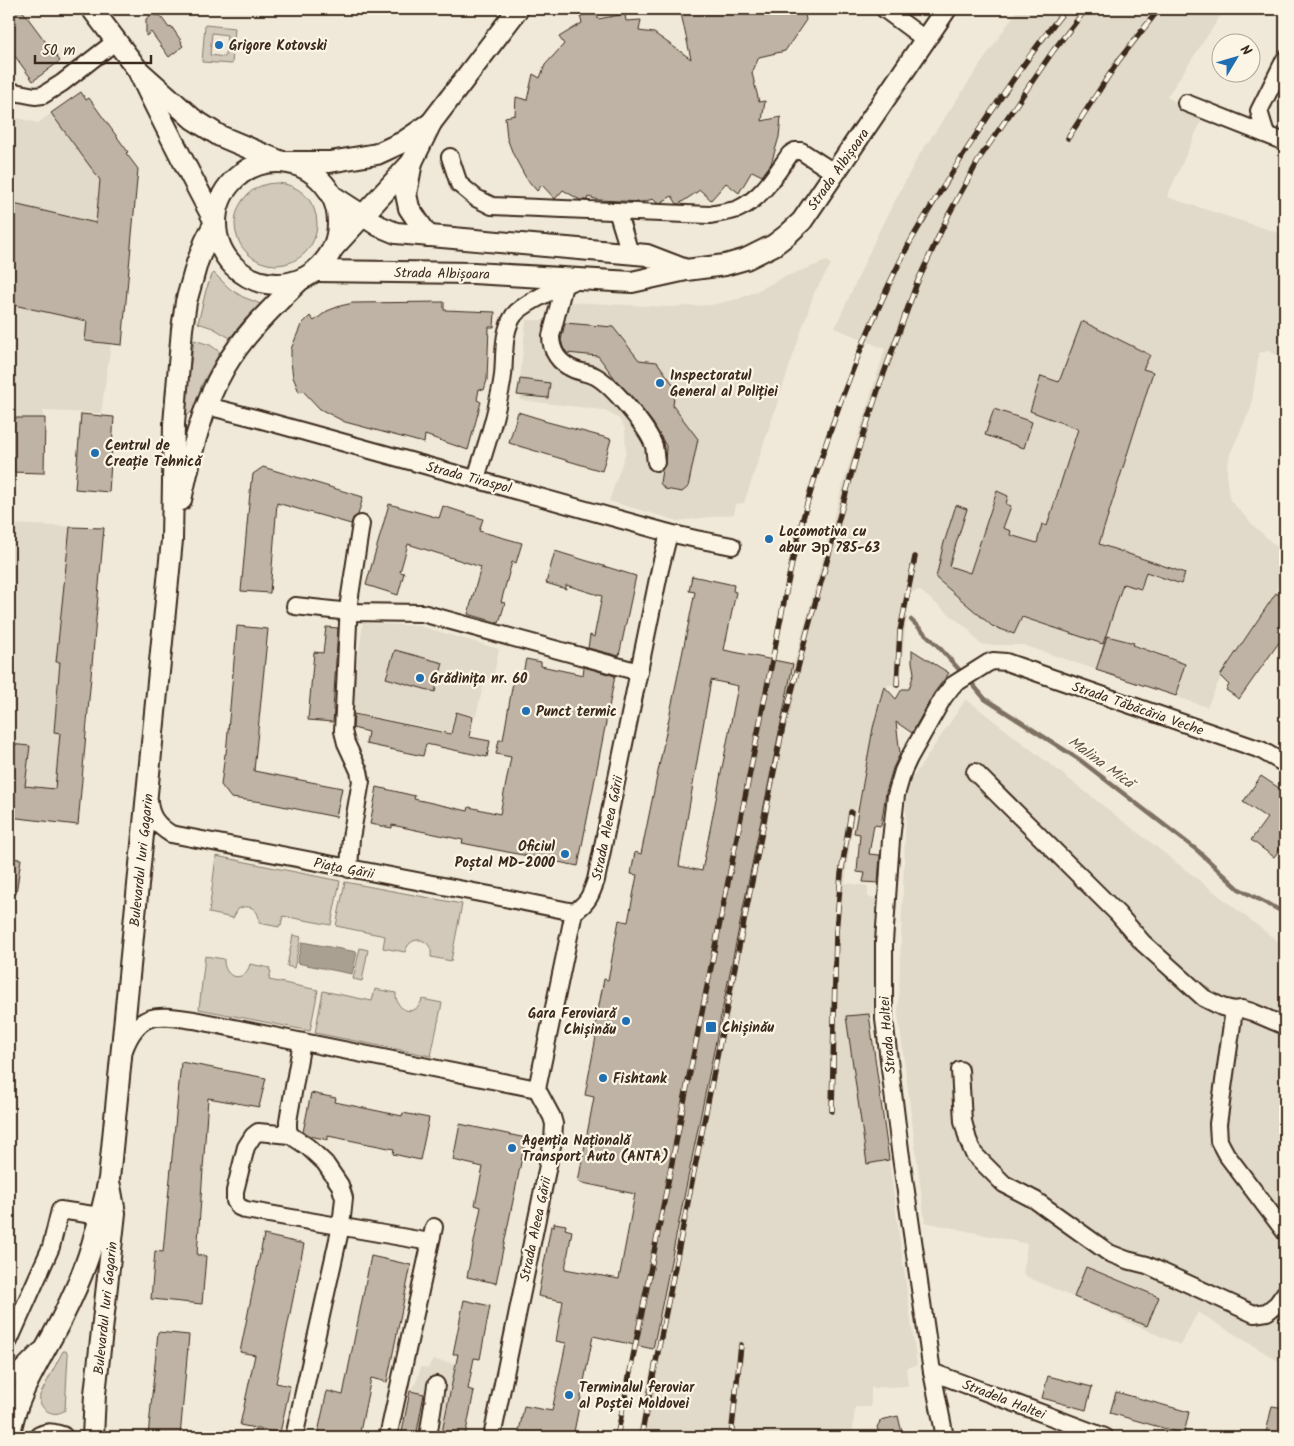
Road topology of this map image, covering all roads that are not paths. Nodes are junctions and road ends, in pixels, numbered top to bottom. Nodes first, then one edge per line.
1 (92, 9) edge
2 (518, 9) edge
3 (884, 9) edge
4 (946, 9) edge
5 (926, 40) junction
6 (116, 41) junction
7 (1285, 59) edge
8 (138, 70) junction
9 (9, 90) edge
10 (1186, 103) dead end
11 (430, 123) junction
12 (1266, 134) junction
13 (1285, 142) edge
14 (450, 157) dead end
15 (282, 162) junction
16 (412, 162) junction
17 (835, 173) junction
18 (331, 195) junction
19 (617, 211) junction
20 (363, 215) junction
21 (215, 222) junction
22 (428, 236) junction
23 (332, 249) junction
24 (630, 254) junction
25 (686, 270) junction
26 (308, 276) junction
27 (571, 282) junction
28 (206, 406) junction
29 (656, 462) dead end
30 (476, 479) junction
31 (361, 524) dead end
32 (669, 532) junction
33 (172, 540) junction
34 (732, 546) dead end
35 (295, 606) dead end
36 (350, 612) junction
37 (983, 666) joint
38 (639, 672) junction
39 (1285, 764) edge
40 (975, 772) dead end
41 (148, 786) junction
42 (348, 868) junction
43 (574, 912) junction
44 (1234, 1010) junction
45 (1285, 1026) edge
46 (302, 1042) junction
47 (121, 1059) junction
48 (960, 1070) dead end
49 (537, 1090) junction
50 (290, 1135) junction
51 (109, 1179) junction
52 (100, 1216) junction
53 (341, 1226) junction
54 (1285, 1232) edge
55 (1285, 1293) edge
56 (9, 1341) edge
57 (49, 1342) junction
58 (932, 1372) junction
59 (9, 1379) edge
60 (436, 1385) dead end
61 (10, 1437) edge
62 (40, 1437) edge
63 (62, 1437) edge
64 (93, 1437) edge
65 (294, 1437) edge
66 (388, 1437) edge
67 (428, 1437) edge
68 (492, 1437) edge
69 (945, 1437) edge
70 (1105, 1437) edge

1 - 6 main road
2 - 11 main road
3 - 5 street
4 - 5 main road, Strada Albișoara
5 - 17 main road, Strada Albișoara
6 - 8 main road
6 - 9 street
7 - 12 street
8 - 15 main road
8 - 21 main road
10 - 12 street
11 - 15 main road
11 - 16 main road
12 - 13 street
14 - 19 street
15 - 18 main road
15 - 21 main road
16 - 20 main road
16 - 22 main road
17 - 19 street
17 - 25 main road, Strada Albișoara
18 - 20 main road, Strada Albișoara
18 - 23 main road
19 - 24 street
20 - 22 main road, Strada Albișoara
20 - 23 main road
21 - 26 main road
21 - 33 main road, Bulevardul Iuri Gagarin
22 - 24 main road, Strada Albișoara
23 - 26 main road
24 - 25 main road, Strada Albișoara
25 - 27 main road, Strada Albișoara
26 - 27 main road, Strada Albișoara
26 - 28 main road, Bulevardul Iuri Gagarin
27 - 29 street
27 - 30 street
28 - 30 street, Strada Tiraspol
28 - 33 main road, Bulevardul Iuri Gagarin
30 - 32 street, Strada Tiraspol
31 - 36 street
32 - 34 street, Strada Tiraspol
32 - 38 street, Strada Aleea Gării
33 - 41 main road, Bulevardul Iuri Gagarin
35 - 36 street
36 - 38 street
36 - 42 street
37 - 39 street, Strada Tăbăcăria Veche
37 - 58 street, Strada Haltei
38 - 43 street, Strada Aleea Gării
40 - 44 street
41 - 42 street, Piața Gării
41 - 47 main road, Bulevardul Iuri Gagarin
42 - 43 street, Piața Gării
43 - 49 street
44 - 45 street
44 - 54 street
46 - 47 street
46 - 49 street
46 - 50 street
47 - 51 main road, Bulevardul Iuri Gagarin
48 - 55 street
49 - 68 street, Strada Aleea Gării
50 - 53 street
50 - 53 street
51 - 52 main road, Bulevardul Iuri Gagarin
51 - 64 main road, Bulevardul Iuri Gagarin
52 - 56 street
52 - 57 main road, Bulevardul Iuri Gagarin
53 - 65 street
53 - 66 street
57 - 59 street
57 - 61 main road, Bulevardul Iuri Gagarin
58 - 69 street, Strada Haltei
58 - 70 street, Stradela Haltei
60 - 67 street
62 - 63 main road

